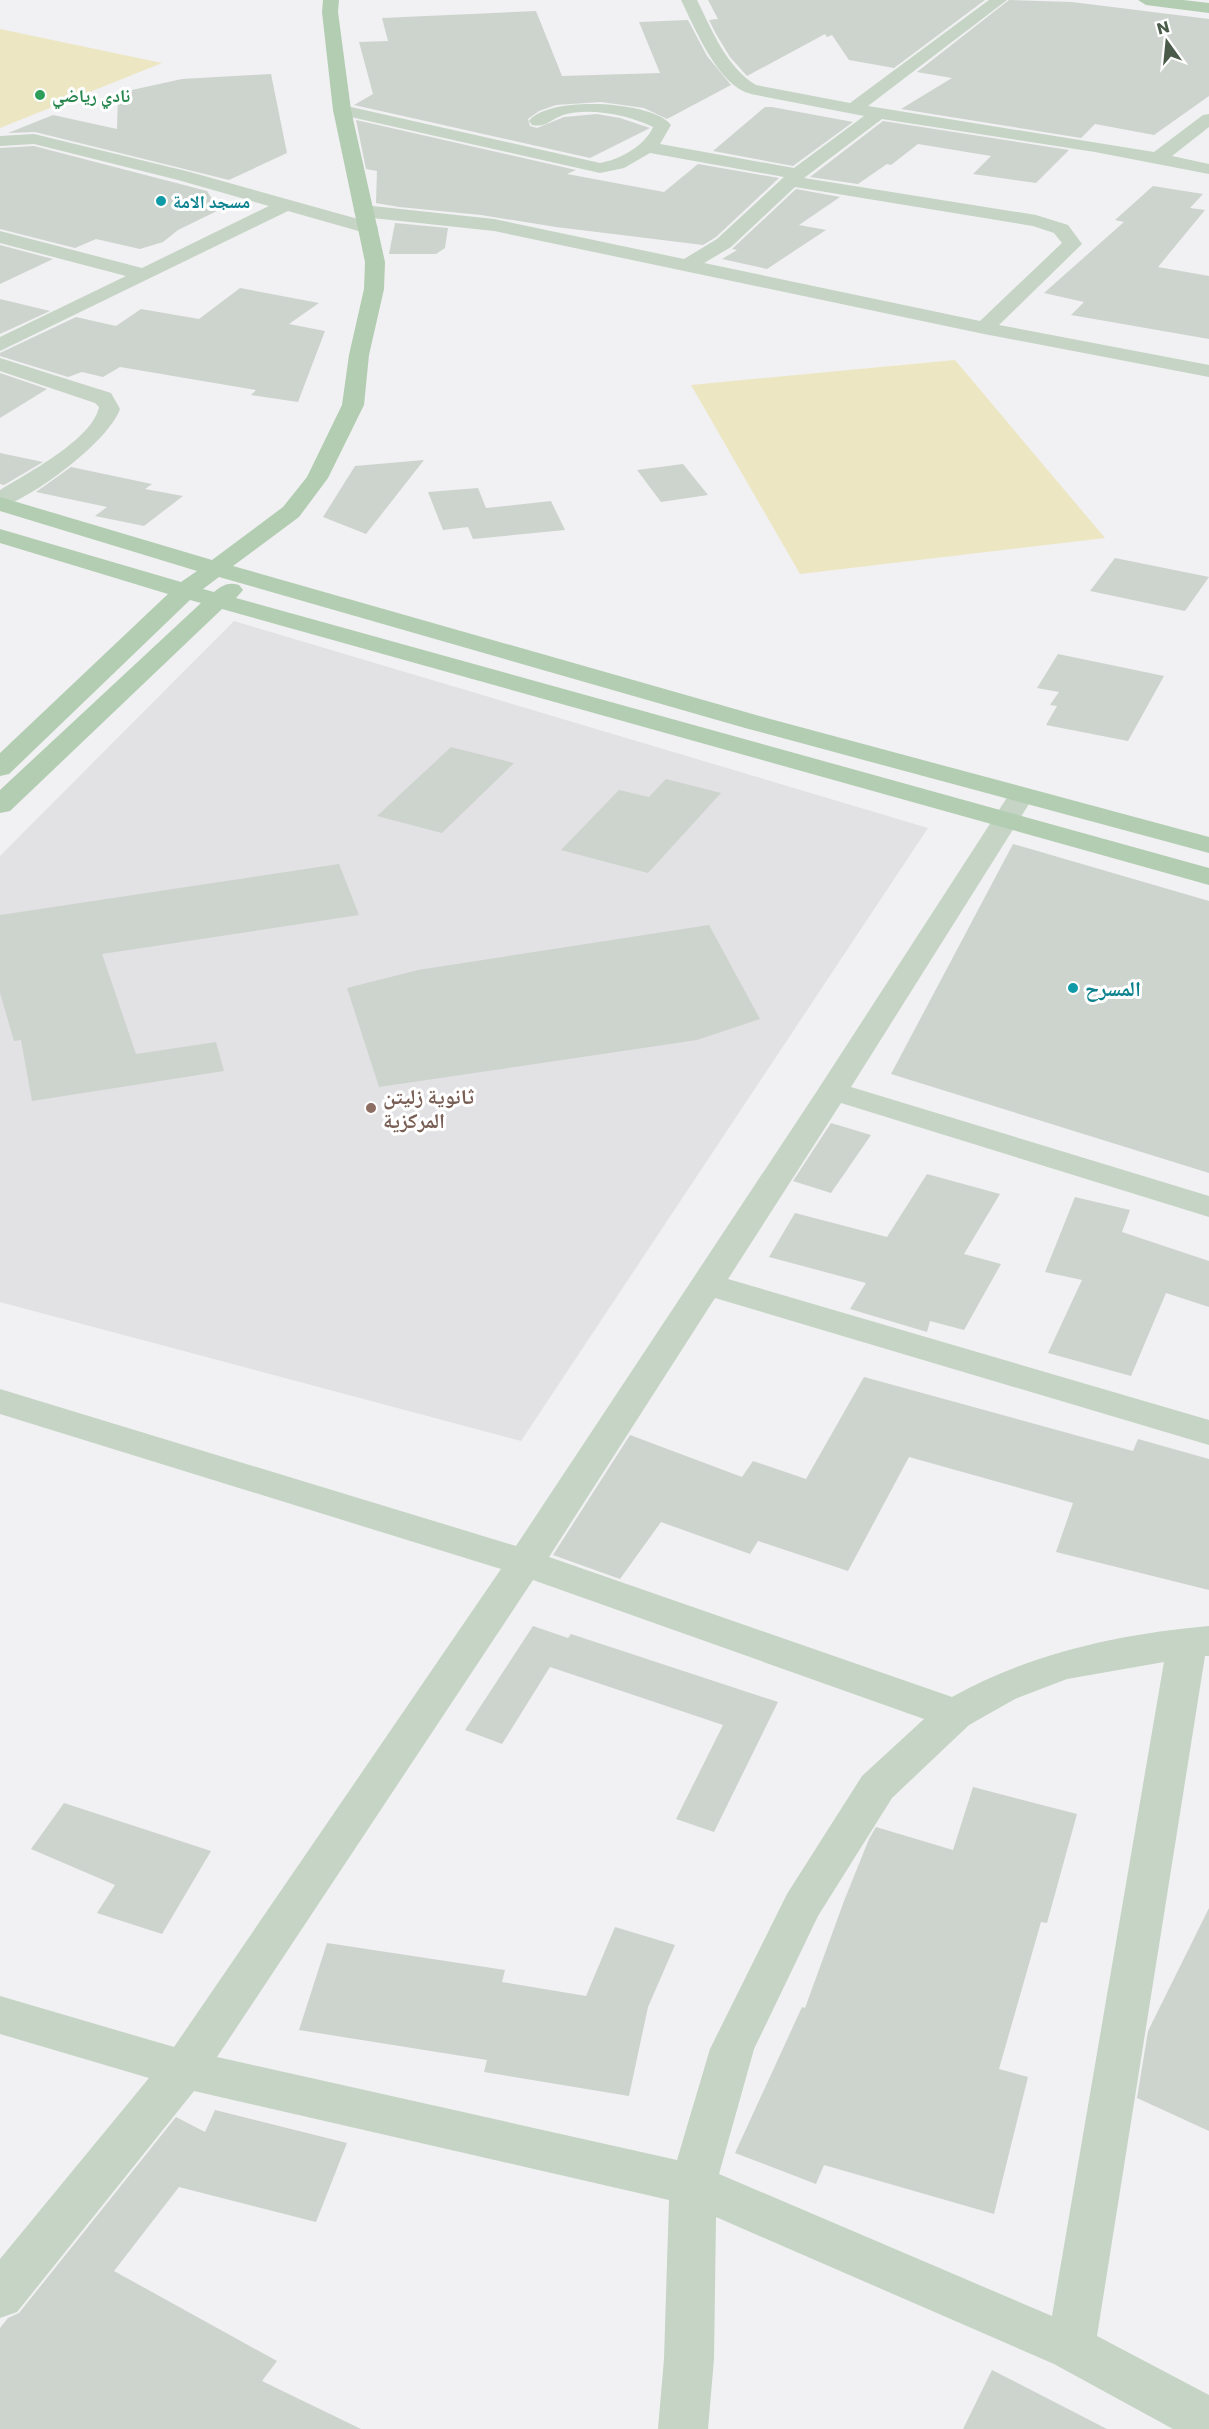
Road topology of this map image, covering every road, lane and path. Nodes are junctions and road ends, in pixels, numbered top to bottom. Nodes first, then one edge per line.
1 (331, 0) edge
2 (689, 0) edge
3 (999, 0) edge
4 (1146, 0) edge
5 (1209, 8) edge
6 (854, 109) junction
7 (342, 110) junction
8 (879, 113) junction
9 (1209, 119) edge
10 (538, 122) dead end
11 (0, 141) edge
12 (646, 147) junction
13 (1158, 158) junction
14 (1209, 169) edge
15 (794, 178) junction
16 (283, 206) junction
17 (366, 220) junction
18 (0, 237) edge
19 (688, 266) junction
20 (142, 274) junction
21 (984, 328) junction
22 (0, 345) edge
23 (0, 364) edge
24 (1209, 372) edge
25 (0, 502) edge
26 (0, 536) edge
27 (215, 570) junction
28 (247, 579) junction
29 (185, 591) junction
30 (218, 600) junction
31 (0, 768) edge
32 (0, 805) edge
33 (1013, 808) junction
34 (1209, 846) edge
35 (1209, 877) edge
36 (833, 1091) junction
37 (1209, 1207) edge
38 (707, 1284) junction
39 (0, 1401) edge
40 (1209, 1433) edge
41 (525, 1563) junction
42 (1198, 1642) edge
43 (955, 1714) junction
44 (0, 2015) edge
45 (184, 2069) junction
46 (693, 2185) junction
47 (0, 2296) edge
48 (1071, 2348) junction
49 (1209, 2422) edge
50 (683, 2429) edge

1 - 7 main road
2 - 6 street
3 - 6 street
4 - 5 main road
6 - 8 street
7 - 12 street
7 - 17 main road
8 - 13 street
8 - 15 street
9 - 13 street
10 - 12 street
11 - 16 street
12 - 15 street
13 - 14 street
15 - 19 street
15 - 21 street
16 - 17 street
16 - 20 street
17 - 19 street
17 - 27 main road
18 - 20 street
19 - 21 street
20 - 22 street
21 - 24 street
23 - 25 street
25 - 27 main road
26 - 29 main road
27 - 28 main road
27 - 29 main road
28 - 30 main road
28 - 33 main road
29 - 30 main road
29 - 31 main road
30 - 32 main road
30 - 33 main road
33 - 34 main road
33 - 35 main road
33 - 36 street
36 - 37 street
36 - 38 street
38 - 40 street
38 - 41 street
39 - 41 street
41 - 43 street
41 - 45 street
42 - 43 street
42 - 48 street
43 - 46 street
44 - 45 street
45 - 46 street
45 - 47 street
46 - 48 street
46 - 50 street
48 - 49 street

